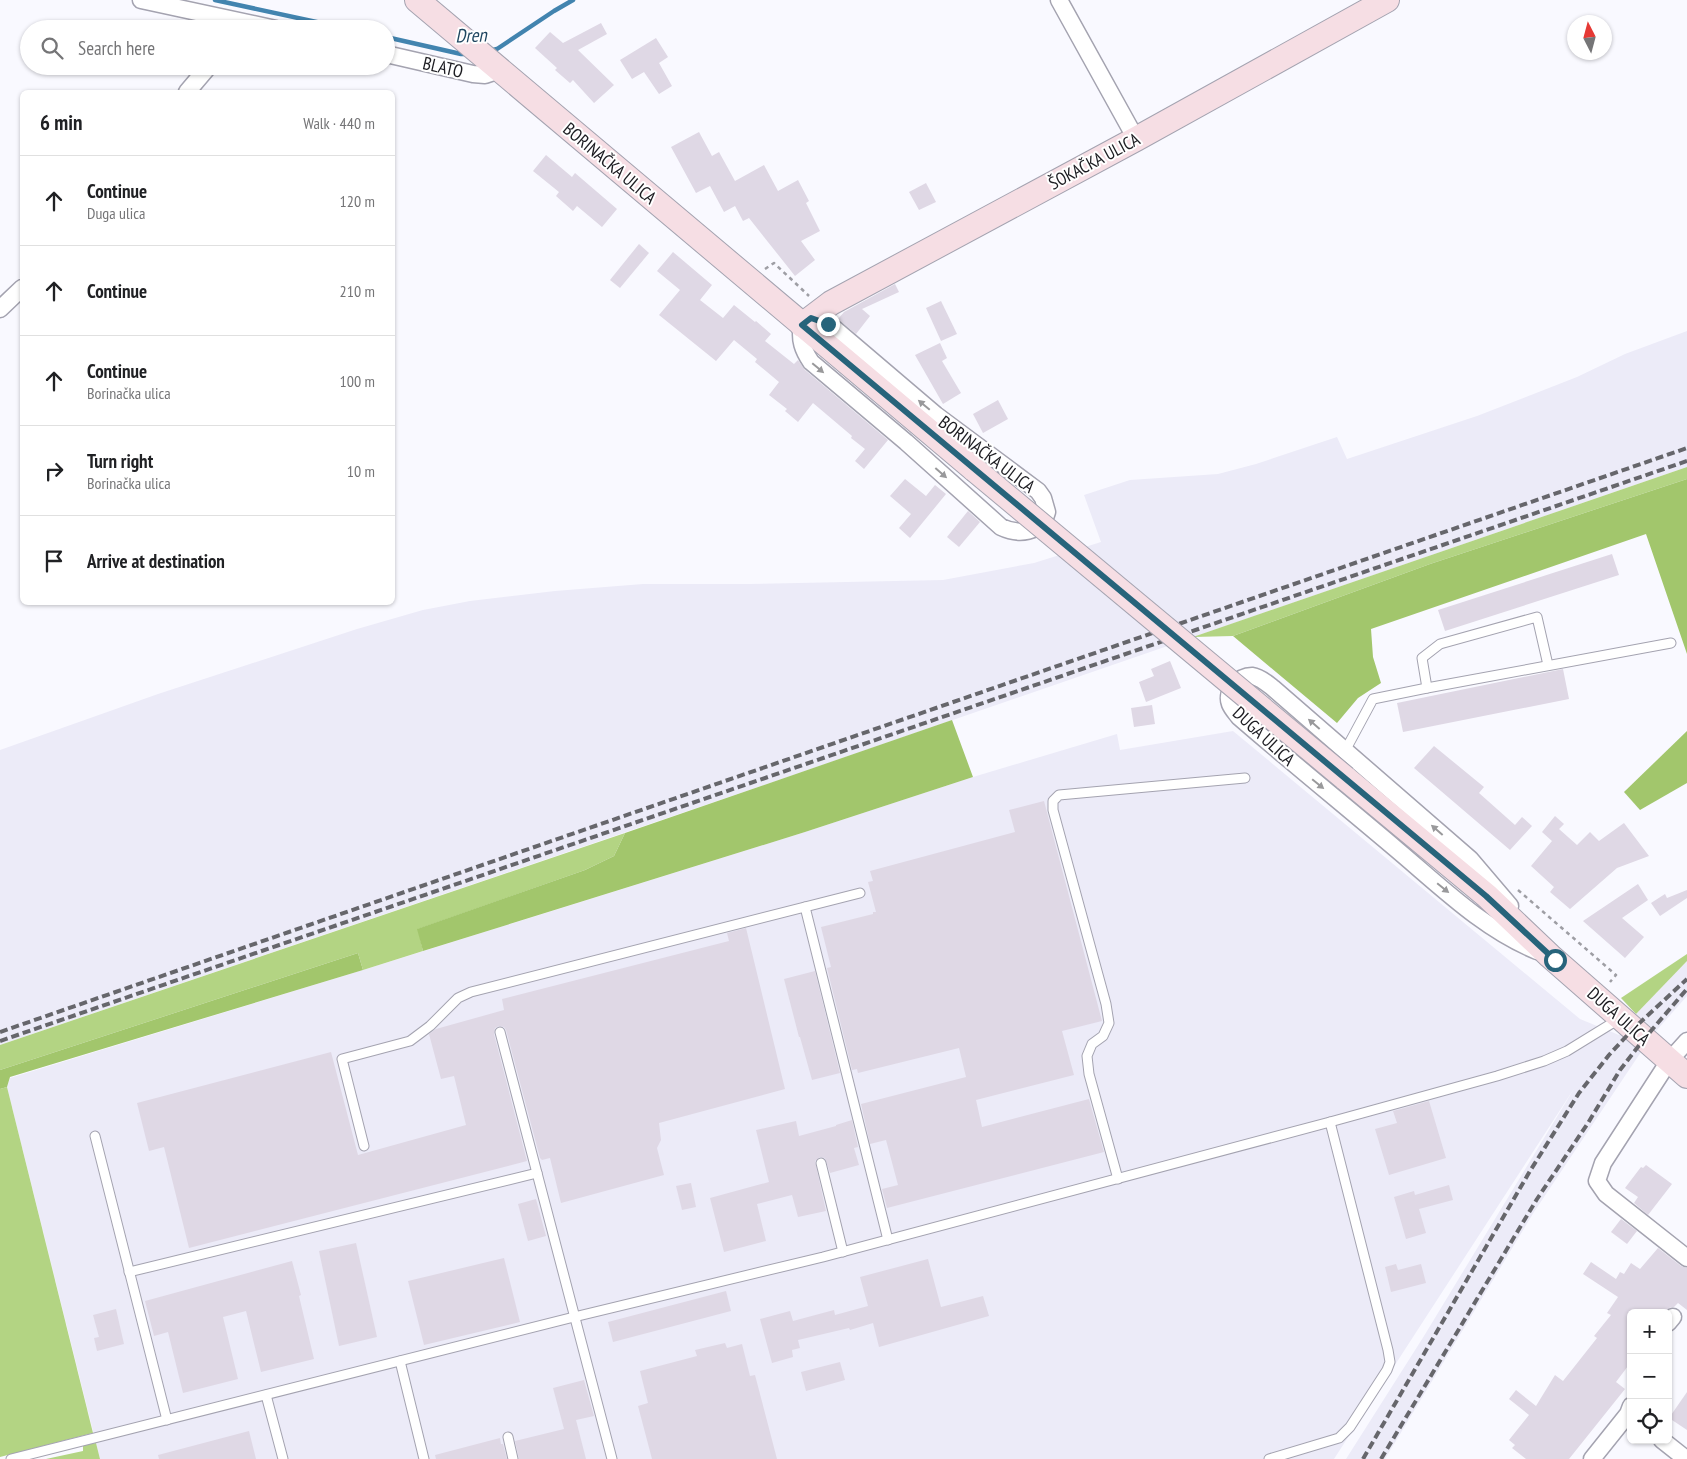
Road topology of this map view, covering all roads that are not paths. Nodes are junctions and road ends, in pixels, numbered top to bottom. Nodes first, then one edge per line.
1 (141, 0) edge
2 (1059, 0) edge
3 (1387, 0) edge
4 (427, 5) edge
5 (223, 20) edge
6 (395, 56) edge
7 (495, 66) junction
8 (201, 75) edge
9 (189, 90) edge
10 (1136, 139) junction
11 (20, 290) edge
12 (0, 309) edge
13 (807, 321) junction
14 (1671, 643) dead end
15 (1548, 665) junction
16 (1427, 688) junction
17 (1345, 751) junction
18 (1245, 778) dead end
19 (1345, 778) joint
20 (860, 893) dead end
21 (805, 907) junction
22 (1545, 951) junction
23 (1621, 1018) junction
24 (500, 1032) dead end
25 (1687, 1041) edge
26 (1678, 1068) edge
27 (1330, 1122) junction
28 (95, 1136) dead end
29 (364, 1146) dead end
30 (821, 1164) dead end
31 (537, 1173) junction
32 (1118, 1179) junction
33 (888, 1240) junction
34 (843, 1252) junction
35 (1687, 1258) edge
36 (129, 1272) junction
37 (574, 1317) junction
38 (400, 1361) junction
39 (266, 1395) junction
40 (1627, 1416) edge
41 (167, 1420) junction
42 (508, 1438) dead end
43 (1667, 1444) edge
44 (11, 1459) edge
45 (283, 1459) edge
46 (424, 1459) edge
47 (513, 1459) edge
48 (612, 1459) edge
49 (1269, 1459) edge
50 (1592, 1459) edge
51 (1686, 1459) edge

1 - 5 street
2 - 10 street
3 - 10 street, ŠOKAČKA ULICA
4 - 7 street, BORINAČKA ULICA
6 - 7 street, BLATO
7 - 13 street, BORINAČKA ULICA
8 - 9 street
10 - 13 street, ŠOKAČKA ULICA
11 - 12 street
13 -> 13 street, BORINAČKA ULICA
13 - 19 street, BORINAČKA ULICA, bridge
14 - 15 lane
15 - 16 lane
15 - 16 lane
16 - 17 lane
22 -> 17 street, DUGA ULICA
17 -> 22 street, DUGA ULICA
18 - 32 lane
19 - 22 street, DUGA ULICA
20 - 21 lane
21 - 29 lane
21 - 33 lane
22 - 23 street, DUGA ULICA
23 - 26 street, DUGA ULICA
23 - 27 lane
24 - 31 lane
25 - 26 street
26 - 35 street
27 - 32 lane
27 - 49 lane
28 - 36 lane
30 - 34 lane
31 - 36 lane
31 - 37 lane
32 - 33 lane
33 - 34 lane
34 - 37 lane
36 - 41 lane
37 - 38 lane
37 - 48 lane
38 - 39 lane
38 - 46 lane
39 - 41 lane
39 - 45 lane
40 - 50 street
41 - 44 lane
42 - 47 lane
43 - 51 street

